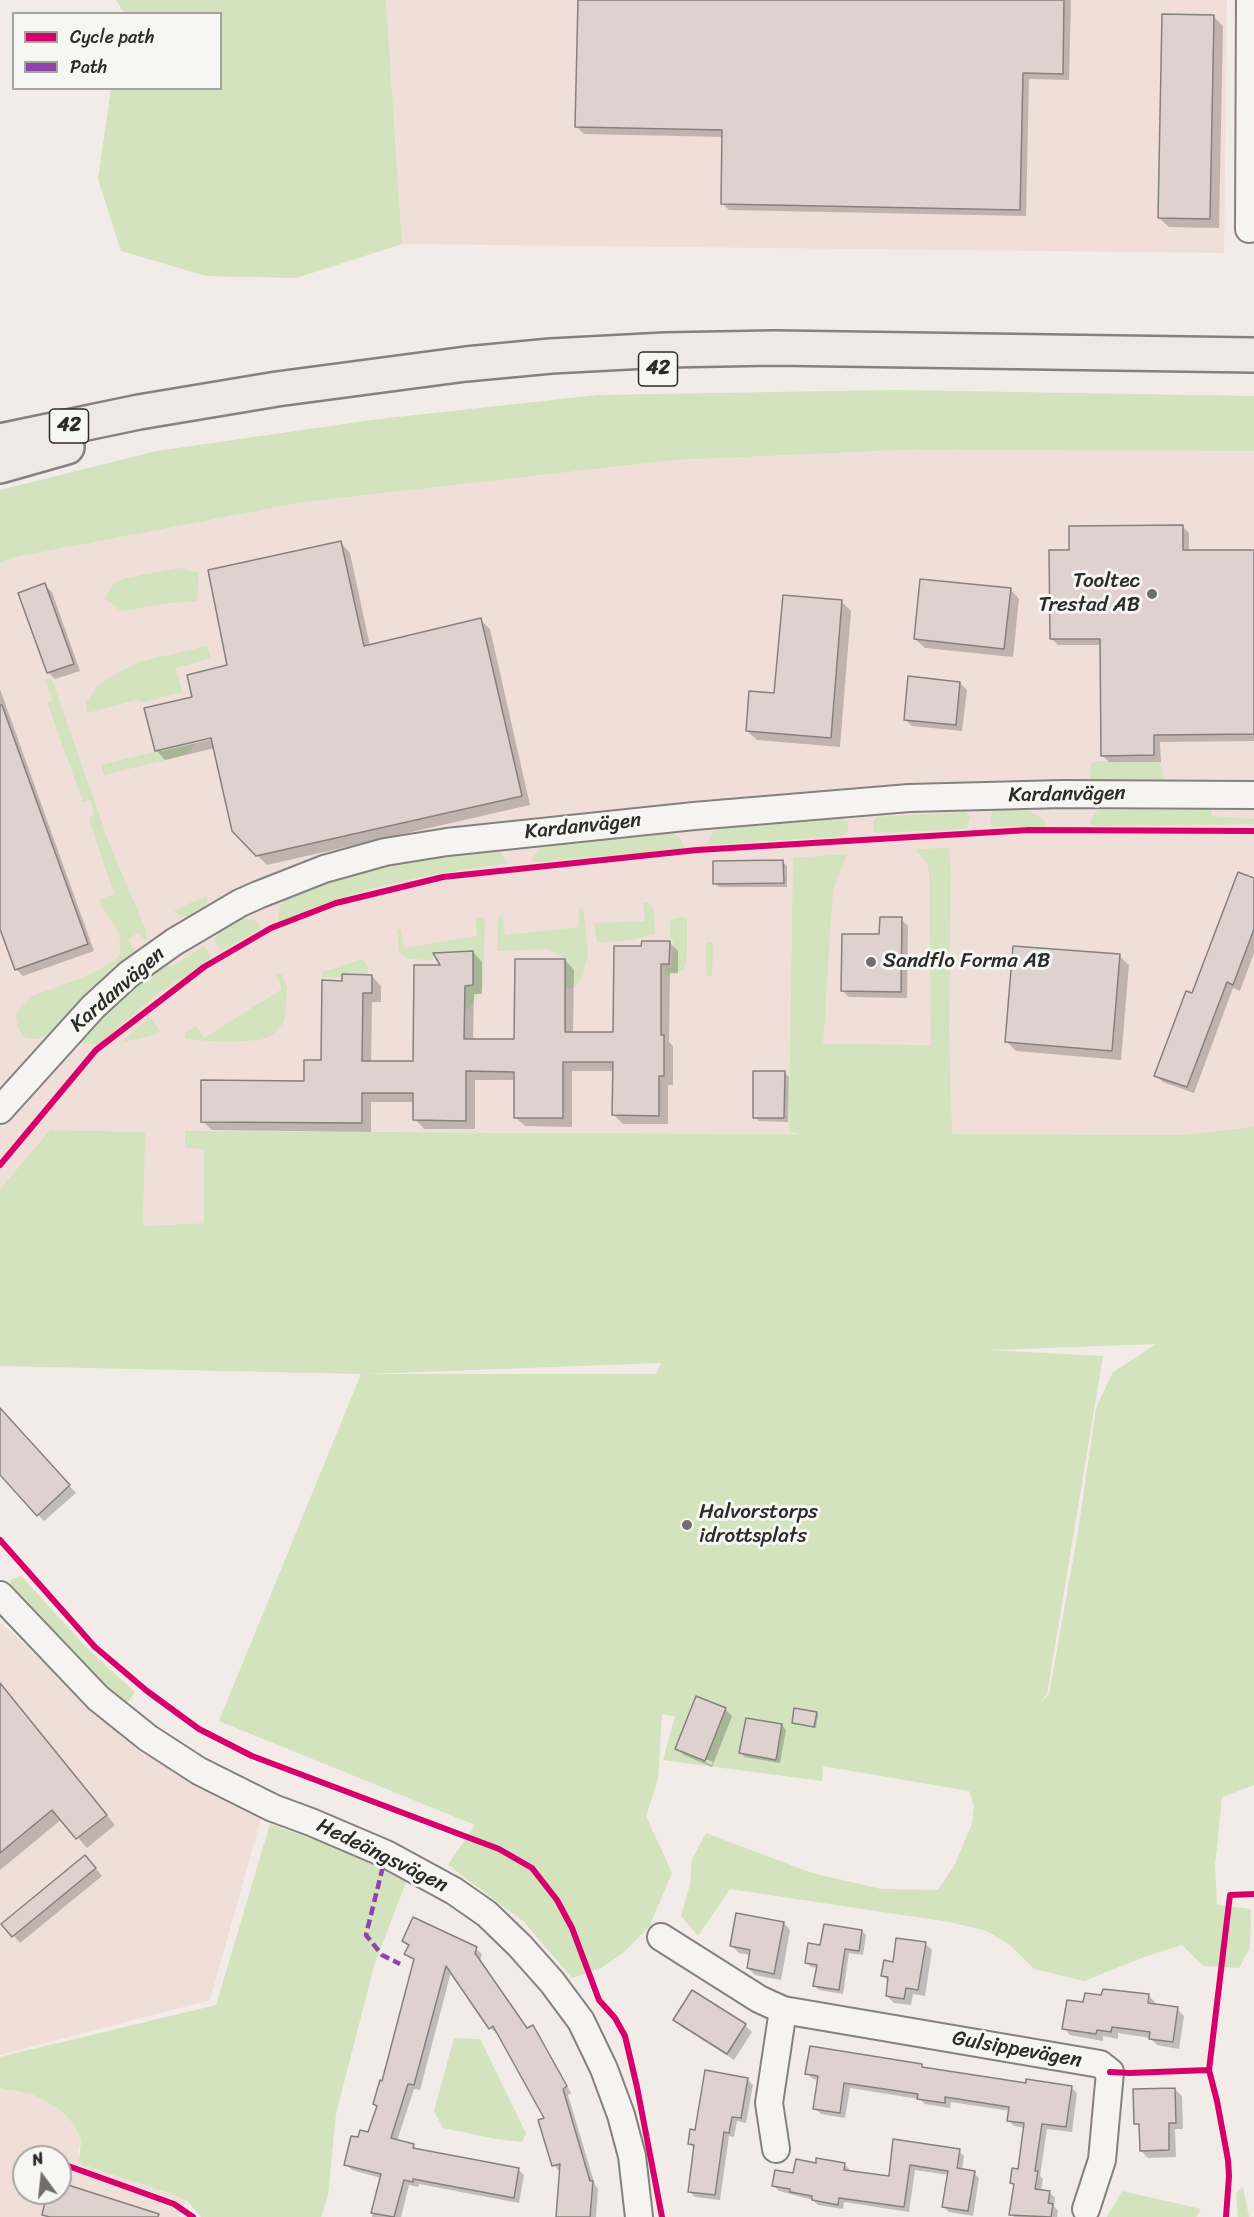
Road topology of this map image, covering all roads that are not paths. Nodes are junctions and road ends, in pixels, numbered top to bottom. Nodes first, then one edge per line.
1 (1250, 0) edge
2 (1249, 229) dead end
3 (1254, 355) edge
4 (1254, 375) edge
5 (139, 412) junction
6 (0, 428) edge
7 (0, 441) edge
8 (67, 447) junction
9 (0, 460) edge
10 (0, 466) edge
11 (1254, 795) edge
12 (0, 1110) edge
13 (0, 1595) edge
14 (661, 1936) dead end
15 (783, 2010) junction
16 (776, 2149) dead end
17 (1086, 2209) dead end
18 (639, 2217) edge

1 - 2 street
3 - 5 main road, 42
4 - 8 main road, 42
5 - 6 main road
5 - 7 main road, 42
8 - 9 main road, 42
8 - 10 main road
11 - 12 street, Kardanvägen
13 - 18 street, Hedeängsvägen
14 - 15 street, Gulsippevägen
15 - 16 street
15 - 17 street, Gulsippevägen

